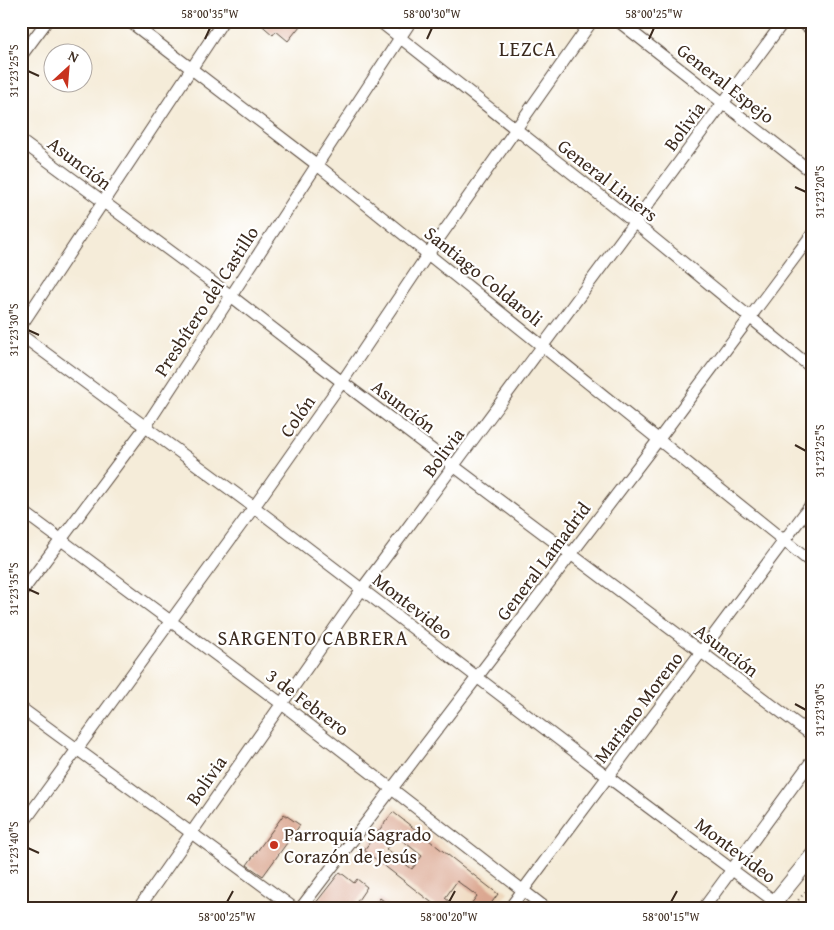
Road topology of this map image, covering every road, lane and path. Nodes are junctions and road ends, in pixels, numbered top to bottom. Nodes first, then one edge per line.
1 (47, 21) edge
2 (130, 21) edge
3 (224, 21) edge
4 (379, 21) edge
5 (411, 21) edge
6 (592, 21) edge
7 (618, 21) edge
8 (784, 21) edge
9 (800, 21) edge
10 (813, 31) edge
11 (400, 37) junction
12 (21, 56) edge
13 (192, 68) junction
14 (723, 102) junction
15 (517, 131) junction
16 (21, 141) edge
17 (316, 164) junction
18 (813, 173) edge
19 (104, 203) junction
20 (635, 223) junction
21 (813, 233) edge
22 (428, 254) junction
23 (231, 296) junction
24 (750, 318) junction
25 (21, 326) edge
26 (21, 335) edge
27 (543, 345) junction
28 (813, 369) edge
29 (342, 382) junction
30 (146, 426) junction
31 (659, 439) junction
32 (454, 466) junction
33 (813, 502) edge
34 (254, 507) junction
35 (21, 510) edge
36 (62, 540) junction
37 (784, 540) junction
38 (571, 553) junction
39 (813, 564) edge
40 (362, 589) junction
41 (21, 593) edge
42 (171, 621) junction
43 (701, 652) junction
44 (476, 677) junction
45 (282, 704) junction
46 (21, 708) edge
47 (813, 736) edge
48 (78, 749) junction
49 (813, 759) edge
50 (608, 777) junction
51 (392, 788) junction
52 (21, 826) edge
53 (190, 832) junction
54 (813, 855) edge
55 (733, 869) junction
56 (813, 871) edge
57 (813, 882) edge
58 (523, 890) junction
59 (780, 907) edge
60 (138, 909) edge
61 (294, 909) edge
62 (300, 909) edge
63 (508, 909) edge
64 (547, 909) edge
65 (704, 909) edge

1 - 12 street
2 - 13 street, Santiago Coldaroli
3 - 13 street
4 - 11 street, General Liniers
5 - 11 street, Presbítero del Castillo
6 - 15 street, Colón
7 - 14 street, General Espejo
8 - 14 street, Bolivia
9 - 10 street
11 - 15 street, General Liniers
11 - 17 street, Presbítero del Castillo
13 - 17 street, Santiago Coldaroli
13 - 19 street
14 - 18 street, General Espejo
14 - 20 street, Bolivia
15 - 20 street, General Liniers
15 - 22 street, Colón
16 - 19 street, Asunción
17 - 22 street, Santiago Coldaroli
17 - 23 street, Presbítero del Castillo
19 - 23 street, Asunción
19 - 25 street
20 - 24 street, General Liniers
20 - 27 street, Bolivia
21 - 24 street, General Lamadrid
22 - 27 street, Santiago Coldaroli
22 - 29 street, Colón
23 - 29 street, Asunción
23 - 30 street, Presbítero del Castillo
24 - 28 street, General Liniers
24 - 31 street, General Lamadrid
26 - 30 street, Montevideo
27 - 31 street, Santiago Coldaroli
27 - 32 street, Bolivia
29 - 32 street, Asunción
29 - 34 street, Colón
30 - 34 street, Montevideo
30 - 36 street, Presbítero del Castillo
31 - 37 street, Santiago Coldaroli
31 - 38 street, General Lamadrid
32 - 38 street, Asunción
32 - 40 street, Bolivia
33 - 37 street, Mariano Moreno
34 - 40 street, Montevideo
34 - 42 street, Colón
35 - 36 street, 3 de Febrero
36 - 41 street, Presbítero del Castillo
36 - 42 street, 3 de Febrero
37 - 39 street, Santiago Coldaroli
37 - 43 street, Mariano Moreno
38 - 43 street, Asunción
38 - 44 street, General Lamadrid
40 - 44 street, Montevideo
40 - 45 street, Bolivia
42 - 45 street, 3 de Febrero
42 - 48 street, Colón
43 - 47 street, Asunción
43 - 50 street, Mariano Moreno
44 - 50 street, Montevideo
44 - 51 street, General Lamadrid
45 - 51 street, 3 de Febrero
45 - 53 street, Bolivia
46 - 48 street
48 - 52 street, Colón
48 - 53 street
49 - 55 street
50 - 55 street, Montevideo
50 - 58 street, Mariano Moreno
51 - 58 street, 3 de Febrero
51 - 62 street, General Lamadrid
53 - 60 street, Bolivia
53 - 61 street
54 - 59 main road
55 - 59 street, Montevideo
55 - 65 street
56 - 59 main road
57 - 59 path
58 - 63 street, Mariano Moreno
58 - 64 street, 3 de Febrero

